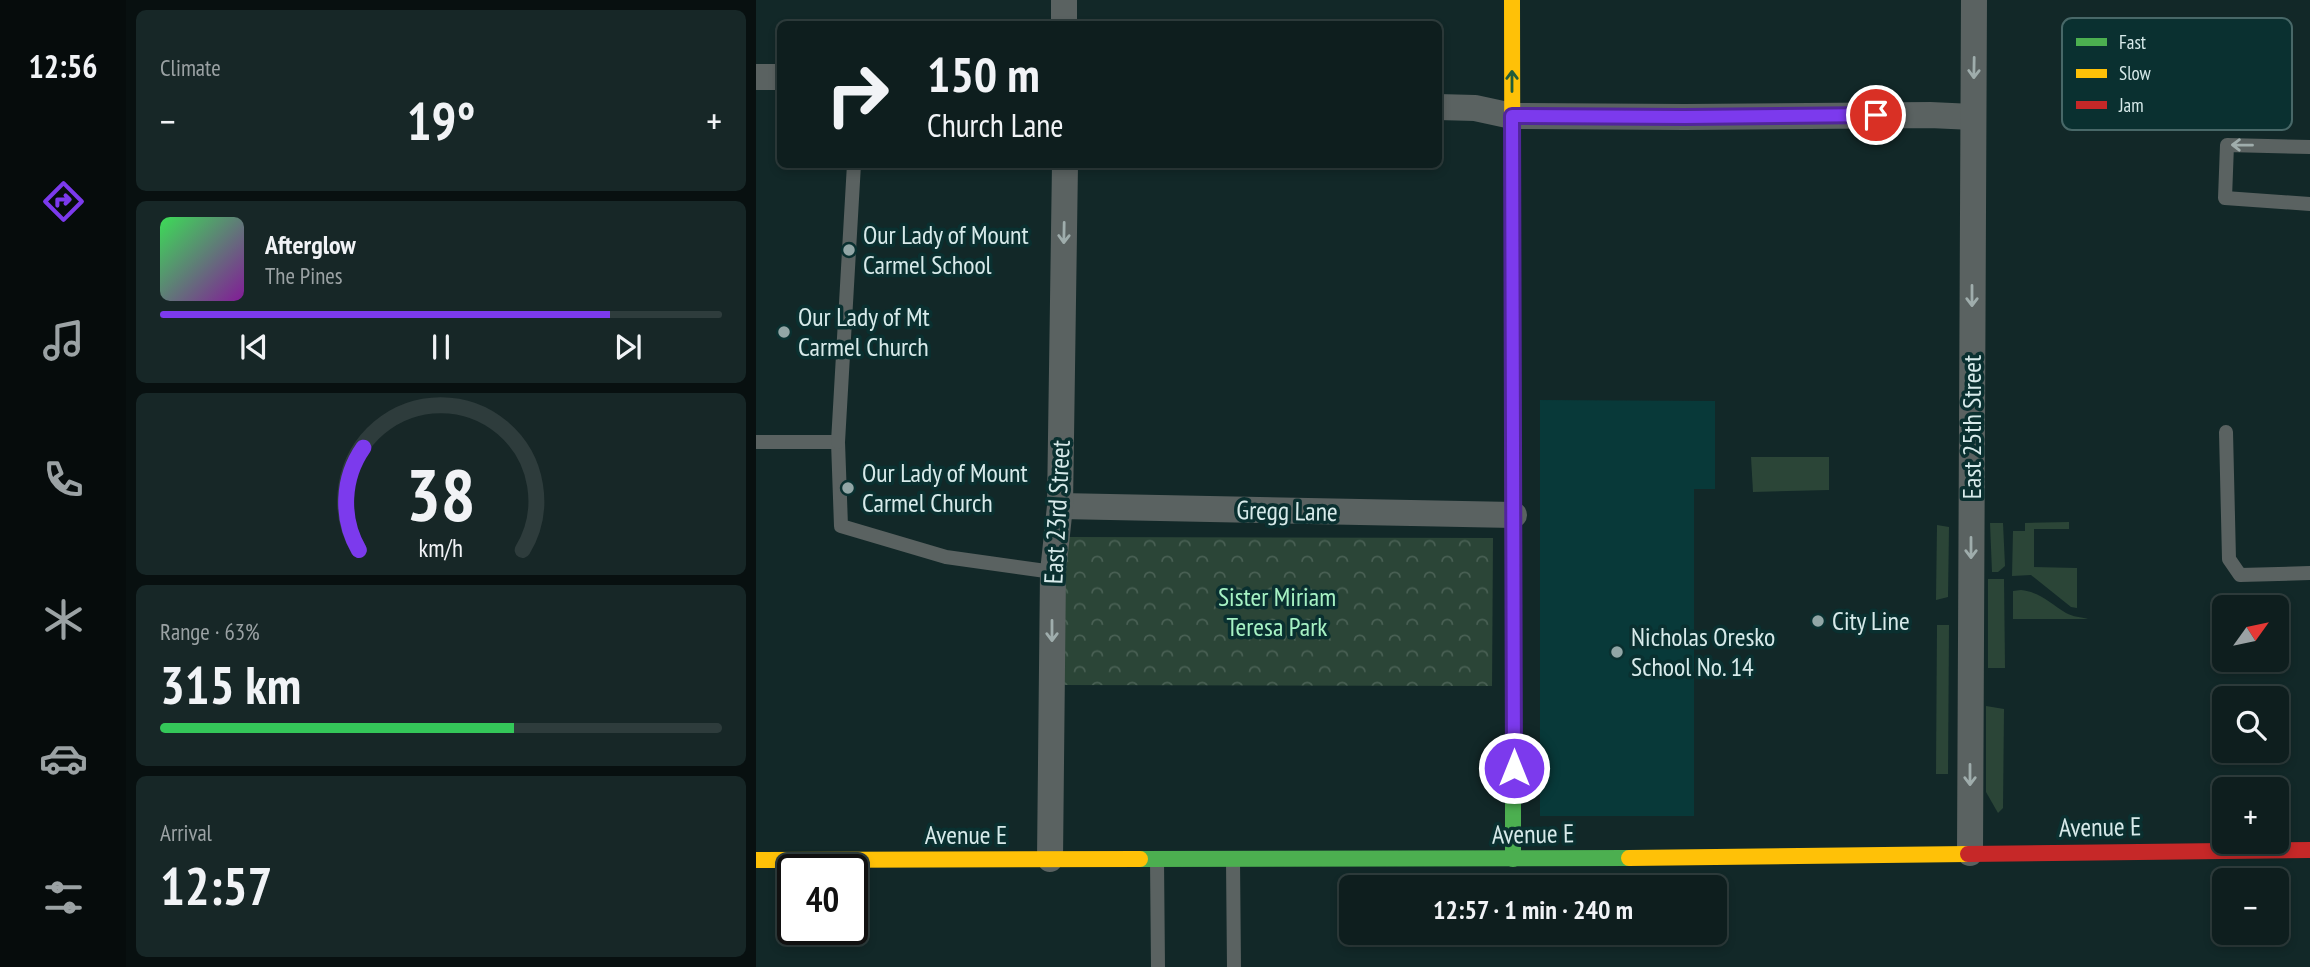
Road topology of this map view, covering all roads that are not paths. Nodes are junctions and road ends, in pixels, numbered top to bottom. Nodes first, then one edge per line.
1 (1064, 0) edge
2 (1512, 0) edge
3 (1975, 0) edge
4 (1064, 21) edge
5 (756, 76) edge
6 (777, 76) edge
7 (1442, 107) edge
8 (1512, 116) junction
9 (1973, 117) junction
10 (2310, 147) edge
11 (854, 168) edge
12 (1065, 168) edge
13 (2310, 204) edge
14 (2227, 432) dead end
15 (756, 442) edge
16 (838, 442) junction
17 (1060, 506) junction
18 (1514, 516) junction
19 (1053, 572) junction
20 (2310, 573) edge
21 (2310, 850) edge
22 (1970, 853) junction
23 (1049, 859) junction
24 (1157, 859) junction
25 (1233, 859) junction
26 (1513, 859) junction
27 (756, 860) edge
28 (1158, 967) edge
29 (1234, 967) edge

1 - 4 street
8 -> 2 main road
3 -> 9 street, East 25th Street
5 - 6 street
7 - 8 street
8 - 9 street
8 - 18 main road
9 -> 22 street, East 25th Street
10 -> 13 lane
11 - 16 lane
12 -> 17 street, East 23rd Street
14 - 20 lane
15 - 16 lane
16 - 19 lane
17 - 18 street, Gregg Lane
17 - 19 street, East 23rd Street
18 - 26 main road
19 -> 23 street, East 23rd Street
21 - 22 main road, Avenue E
22 - 26 main road, Avenue E
23 - 24 main road, Avenue E
23 - 27 main road, Avenue E
24 - 25 main road, Avenue E
24 - 28 lane
25 - 26 main road, Avenue E
25 - 29 lane

